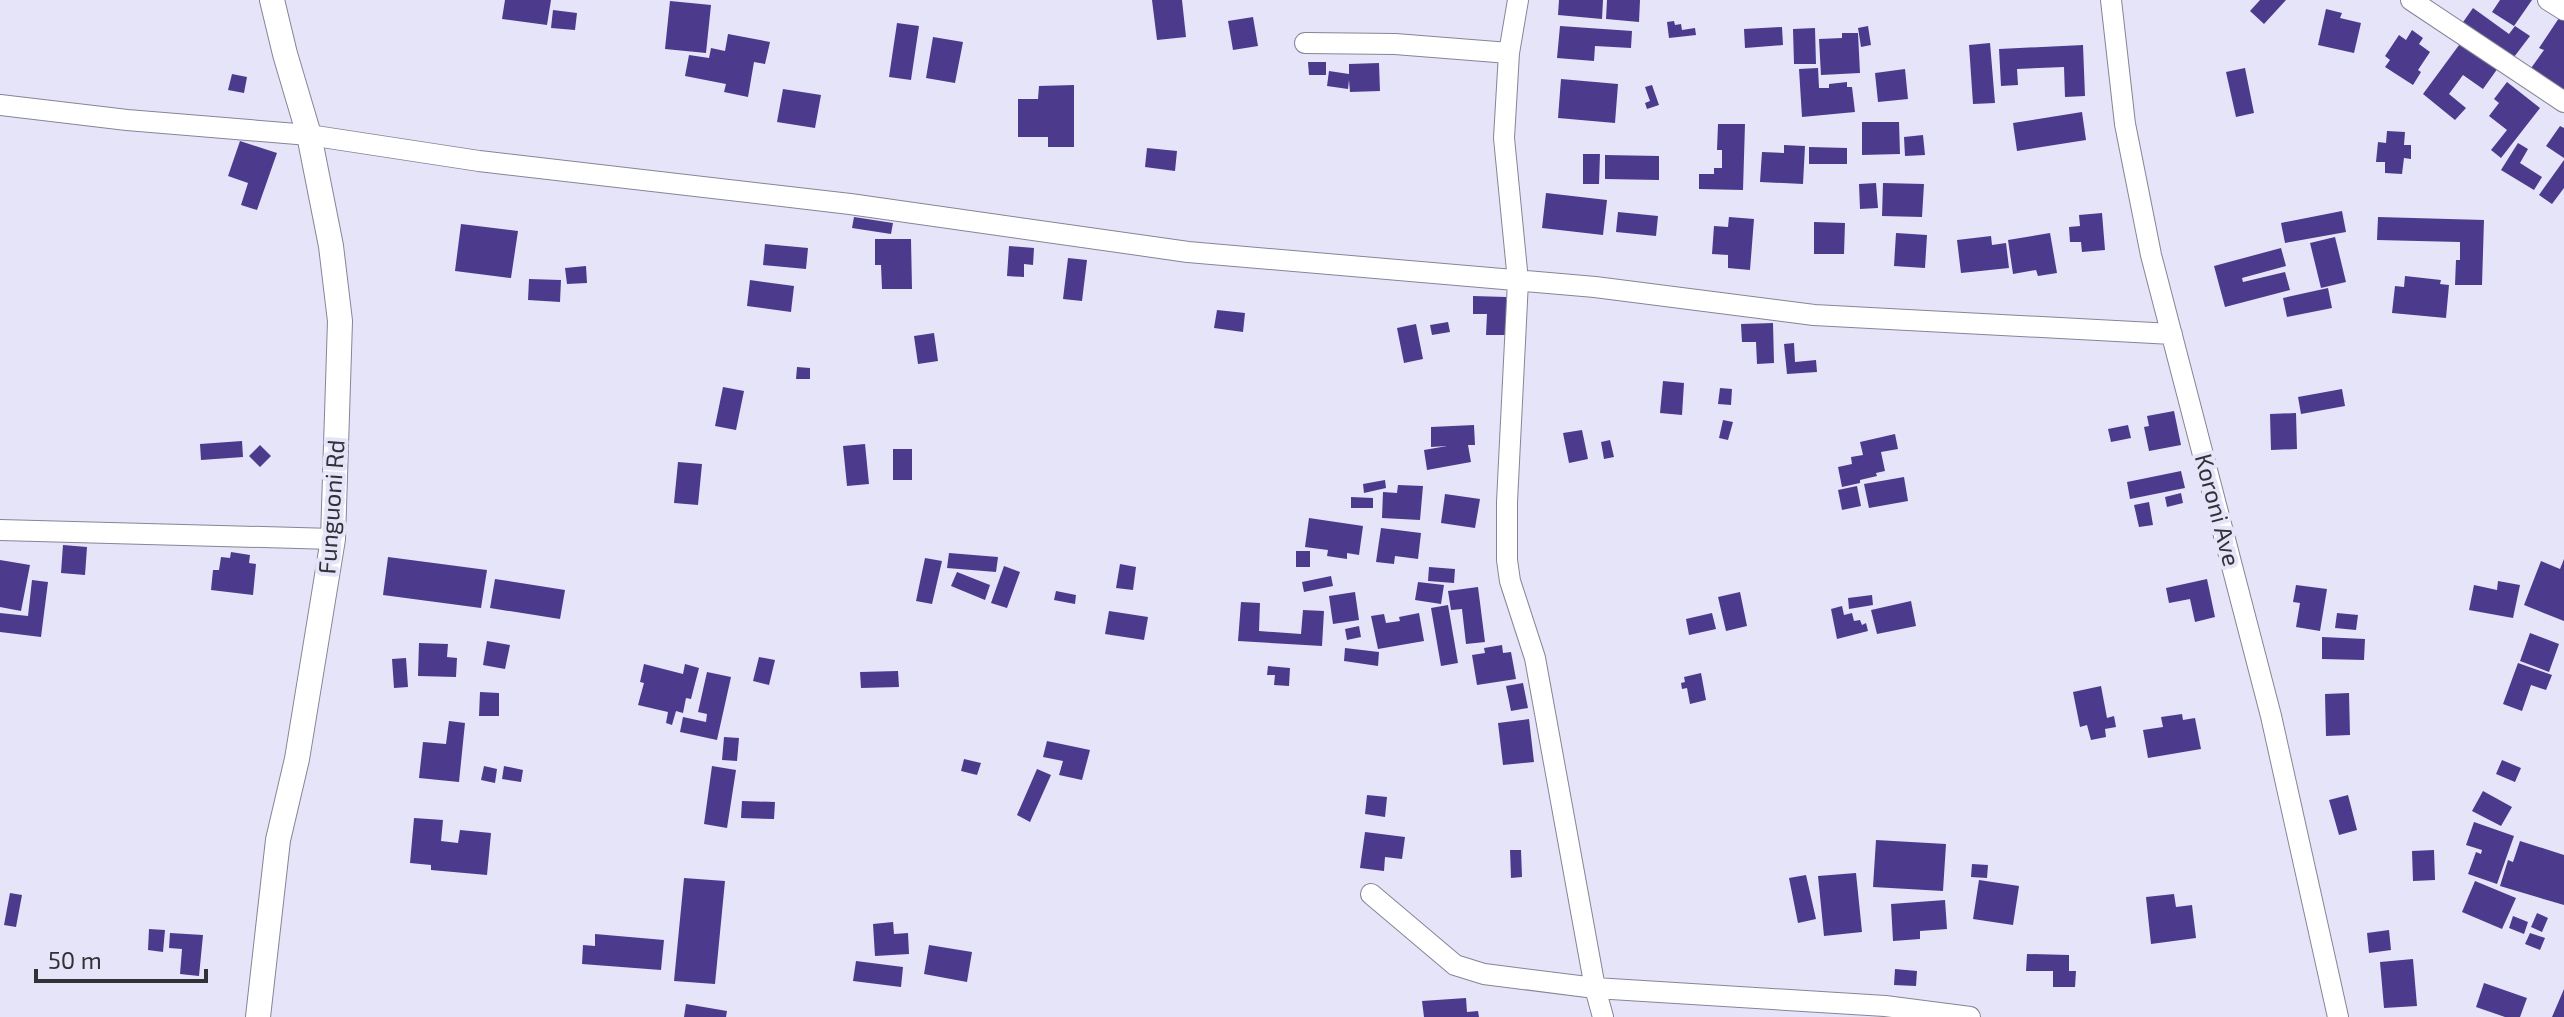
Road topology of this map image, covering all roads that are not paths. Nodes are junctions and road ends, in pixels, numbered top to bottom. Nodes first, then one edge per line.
1 (272, 0) edge
2 (1518, 0) edge
3 (2111, 0) edge
4 (2411, 0) edge
5 (2548, 0) edge
6 (2564, 10) edge
7 (1305, 43) dead end
8 (1509, 53) junction
9 (2564, 102) edge
10 (0, 105) edge
11 (309, 135) junction
12 (1518, 281) junction
13 (2172, 334) junction
14 (0, 530) edge
15 (333, 539) junction
16 (1371, 894) dead end
17 (1595, 988) junction
18 (1888, 1012) edge
19 (258, 1017) edge
20 (1603, 1017) edge
21 (1970, 1017) edge
22 (2338, 1017) edge

1 - 11 street, Funguoni Rd
2 - 8 street
3 - 13 street, Koroni Ave
4 - 9 street
5 - 6 street
7 - 8 street
8 - 12 street
10 - 11 street
11 - 12 street
11 - 15 street, Funguoni Rd
12 - 13 street
12 - 17 street
13 - 22 street, Koroni Ave
14 - 15 street
15 - 19 street, Funguoni Rd
16 - 17 street
17 - 18 street
17 - 20 street
18 - 21 street

